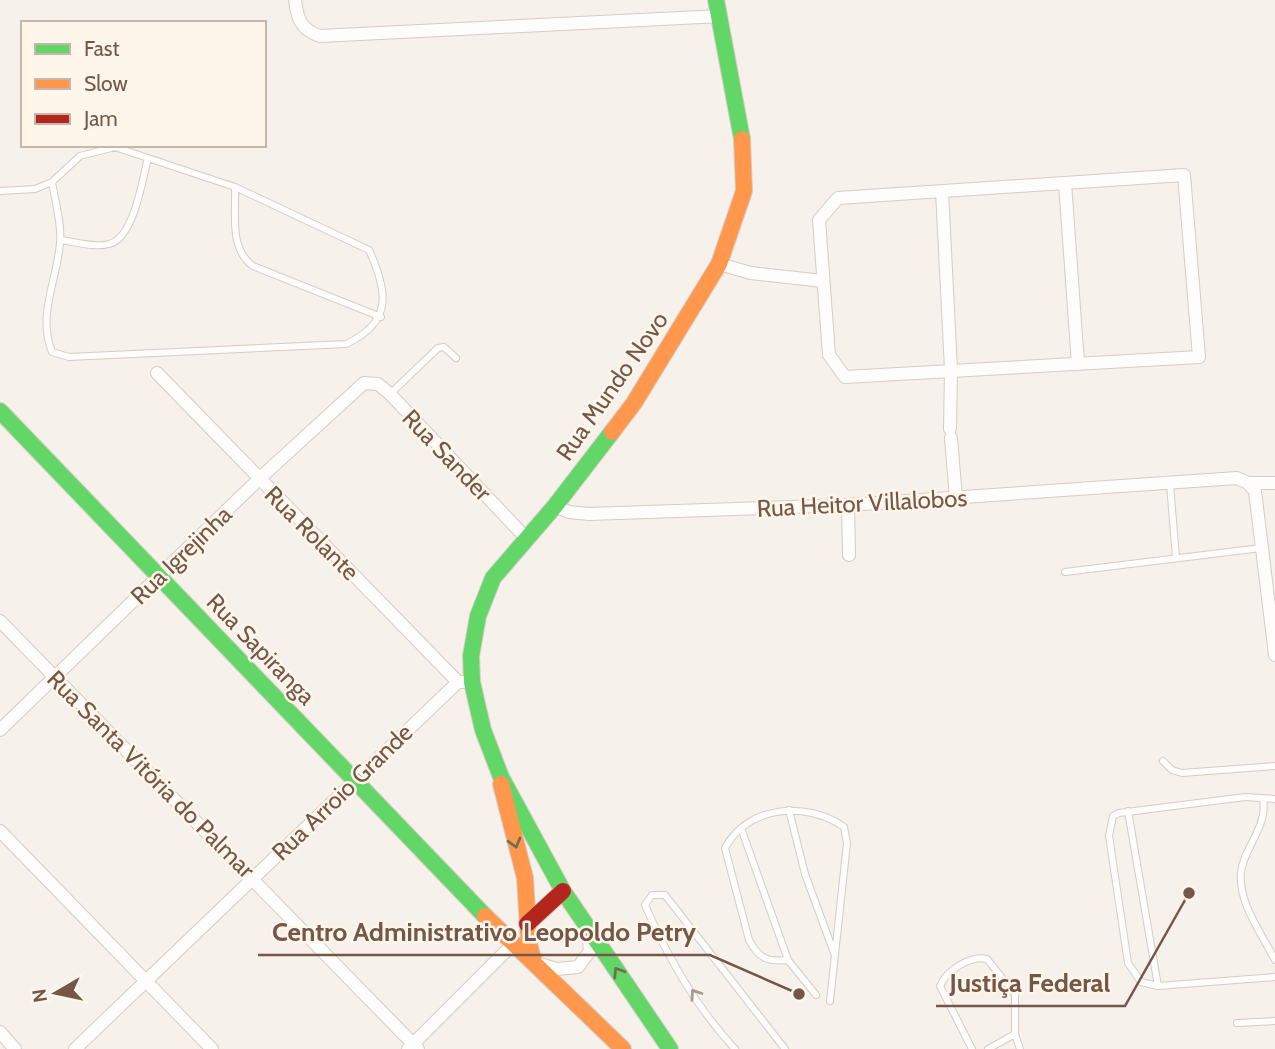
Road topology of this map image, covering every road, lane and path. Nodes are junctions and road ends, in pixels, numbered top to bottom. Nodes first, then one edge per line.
1 (295, 0) edge
2 (719, 8) edge
3 (148, 158) junction
4 (52, 182) junction
5 (1065, 183) junction
6 (235, 187) junction
7 (0, 191) edge
8 (942, 191) junction
9 (61, 240) junction
10 (719, 264) junction
11 (823, 281) junction
12 (381, 317) junction
13 (456, 358) dead end
14 (1078, 364) junction
15 (951, 369) junction
16 (158, 373) dead end
17 (364, 383) joint
18 (390, 394) junction
19 (0, 411) edge
20 (259, 479) junction
21 (1248, 483) junction
22 (1275, 483) edge
23 (1170, 484) junction
24 (956, 498) junction
25 (848, 505) junction
26 (555, 506) junction
27 (525, 537) junction
28 (1263, 547) junction
29 (849, 555) dead end
30 (1176, 558) junction
31 (1065, 572) dead end
32 (159, 577) junction
33 (0, 621) edge
34 (1275, 655) edge
35 (56, 677) junction
36 (466, 682) junction
37 (0, 730) edge
38 (1163, 761) dead end
39 (1275, 766) edge
40 (501, 777) junction
41 (355, 778) junction
42 (1275, 799) edge
43 (1263, 800) junction
44 (789, 810) junction
45 (1128, 811) junction
46 (741, 828) junction
47 (0, 831) edge
48 (254, 878) junction
49 (562, 891) junction
50 (585, 919) junction
51 (489, 920) junction
52 (527, 923) junction
53 (514, 943) junction
54 (835, 955) junction
55 (788, 960) junction
56 (1275, 960) edge
57 (534, 962) junction
58 (1275, 977) edge
59 (146, 980) junction
60 (1158, 986) junction
61 (816, 995) dead end
62 (830, 1000) dead end
63 (1275, 1021) edge
64 (1237, 1023) dead end
65 (0, 1032) edge
66 (1015, 1034) junction
67 (413, 1047) edge
68 (15, 1049) edge
69 (75, 1049) edge
70 (212, 1049) edge
71 (623, 1049) edge
72 (670, 1049) edge
73 (735, 1049) edge
74 (785, 1049) edge
75 (972, 1049) edge
76 (988, 1049) edge
77 (1020, 1049) edge

1 - 2 street
2 - 10 main road, Rua Mundo Novo
3 - 4 lane
3 - 6 lane
3 - 9 lane
4 - 7 lane
4 - 9 lane
5 - 8 street
5 - 14 street
5 - 14 street
6 - 12 lane
6 - 12 lane
8 - 11 street
8 - 15 street
9 - 12 lane
10 - 11 street
10 - 26 main road, Rua Mundo Novo
11 - 15 street
13 - 18 lane
14 - 15 street
15 - 24 street
16 - 20 street, Rua Rolante
17 - 18 street, Rua Sander
17 - 20 street, Rua Igrejinha
18 - 27 street, Rua Sander
19 - 32 main road, Rua Sapiranga
20 - 32 street, Rua Igrejinha
20 - 36 street, Rua Rolante
21 - 22 street, Rua Heitor Villalobos
21 - 23 street, Rua Heitor Villalobos
21 - 28 street
23 - 24 street, Rua Heitor Villalobos
23 - 30 lane
24 - 25 street, Rua Heitor Villalobos
25 - 26 street, Rua Heitor Villalobos
25 - 29 street
26 - 27 main road, Rua Mundo Novo
27 - 36 main road, Rua Mundo Novo
28 - 30 lane
28 - 34 street
30 - 31 lane
32 - 35 street, Rua Igrejinha
32 - 41 main road, Rua Sapiranga
33 - 35 street, Rua Santa Vitória do Palmar
35 - 37 street, Rua Igrejinha
35 - 48 street, Rua Santa Vitória do Palmar
36 - 40 main road, Rua Mundo Novo
36 - 41 street, Rua Arroio Grande
38 - 39 lane
40 - 49 main road, Rua Mundo Novo
40 -> 52 main road, Rua Mundo Novo
41 - 48 street, Rua Arroio Grande
41 - 51 main road, Rua Sapiranga
42 - 43 lane
43 - 45 lane
43 - 56 lane
44 - 46 lane
44 - 54 lane
44 - 54 lane
45 - 60 lane
45 - 60 lane
46 - 55 lane
46 - 55 lane
47 - 59 street
48 - 59 street, Rua Arroio Grande
48 - 67 street, Rua Santa Vitória do Palmar
49 - 50 main road
49 - 52 main road
50 - 57 street
72 -> 50 main road
51 - 52 main road
51 - 53 main road, Rua Sapiranga
52 - 57 main road
53 - 57 main road, Rua Sapiranga
53 - 67 street
54 - 62 lane
55 - 61 lane
57 - 71 main road, Rua Sapiranga
58 - 60 lane
59 - 69 street, Rua Arroio Grande
59 - 70 street
63 - 64 lane
65 - 68 street
66 - 75 lane
66 - 76 lane
66 - 77 lane
73 -> 74 lane

